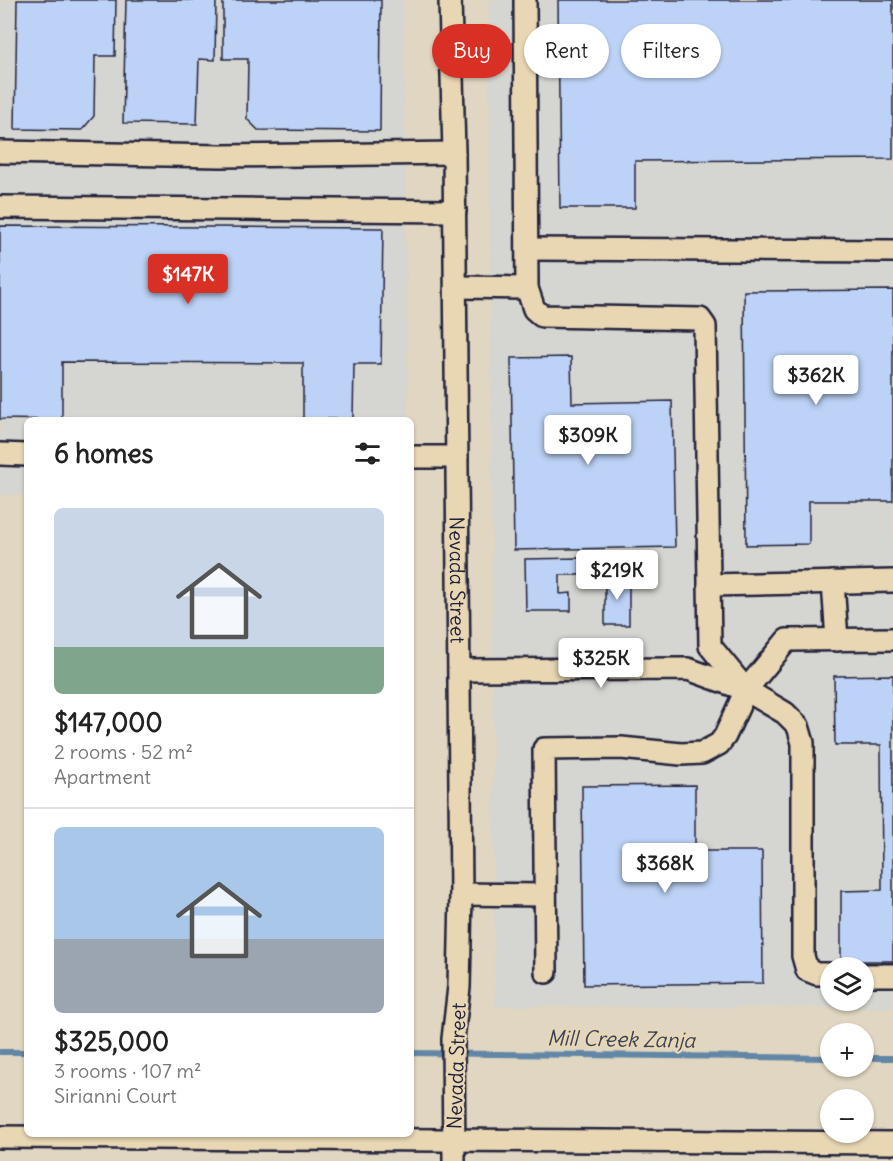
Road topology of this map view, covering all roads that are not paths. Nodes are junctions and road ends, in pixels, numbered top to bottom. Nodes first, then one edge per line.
1 (450, 0) edge
2 (525, 0) edge
3 (0, 152) edge
4 (454, 153) junction
5 (0, 207) edge
6 (455, 211) junction
7 (527, 249) junction
8 (893, 251) edge
9 (456, 287) junction
10 (527, 288) junction
11 (0, 454) edge
12 (24, 455) edge
13 (414, 457) edge
14 (457, 457) junction
15 (893, 581) edge
16 (833, 582) junction
17 (709, 585) junction
18 (893, 639) edge
19 (837, 640) junction
20 (460, 670) junction
21 (746, 690) junction
22 (460, 894) junction
23 (545, 895) junction
24 (546, 972) dead end
25 (820, 974) edge
26 (874, 975) edge
27 (893, 975) edge
28 (0, 1137) edge
29 (893, 1143) edge
30 (454, 1151) edge

1 - 4 street, Nevada Street
2 - 7 street
3 - 4 street
4 - 6 street, Nevada Street
5 - 6 street
6 - 9 street, Nevada Street
7 - 8 street
7 - 10 street
9 - 10 street
9 - 14 street, Nevada Street
10 - 17 street
11 - 12 street
13 - 14 street
14 - 20 street, Nevada Street
15 - 16 street
16 - 17 street
16 - 19 street
17 - 21 street
18 - 19 street
19 - 21 street
20 - 21 street
20 - 22 street, Nevada Street
21 - 23 street
21 - 25 street
22 - 23 street
22 - 30 street, Nevada Street
23 - 24 street
26 - 27 street
28 - 30 street
29 - 30 street

